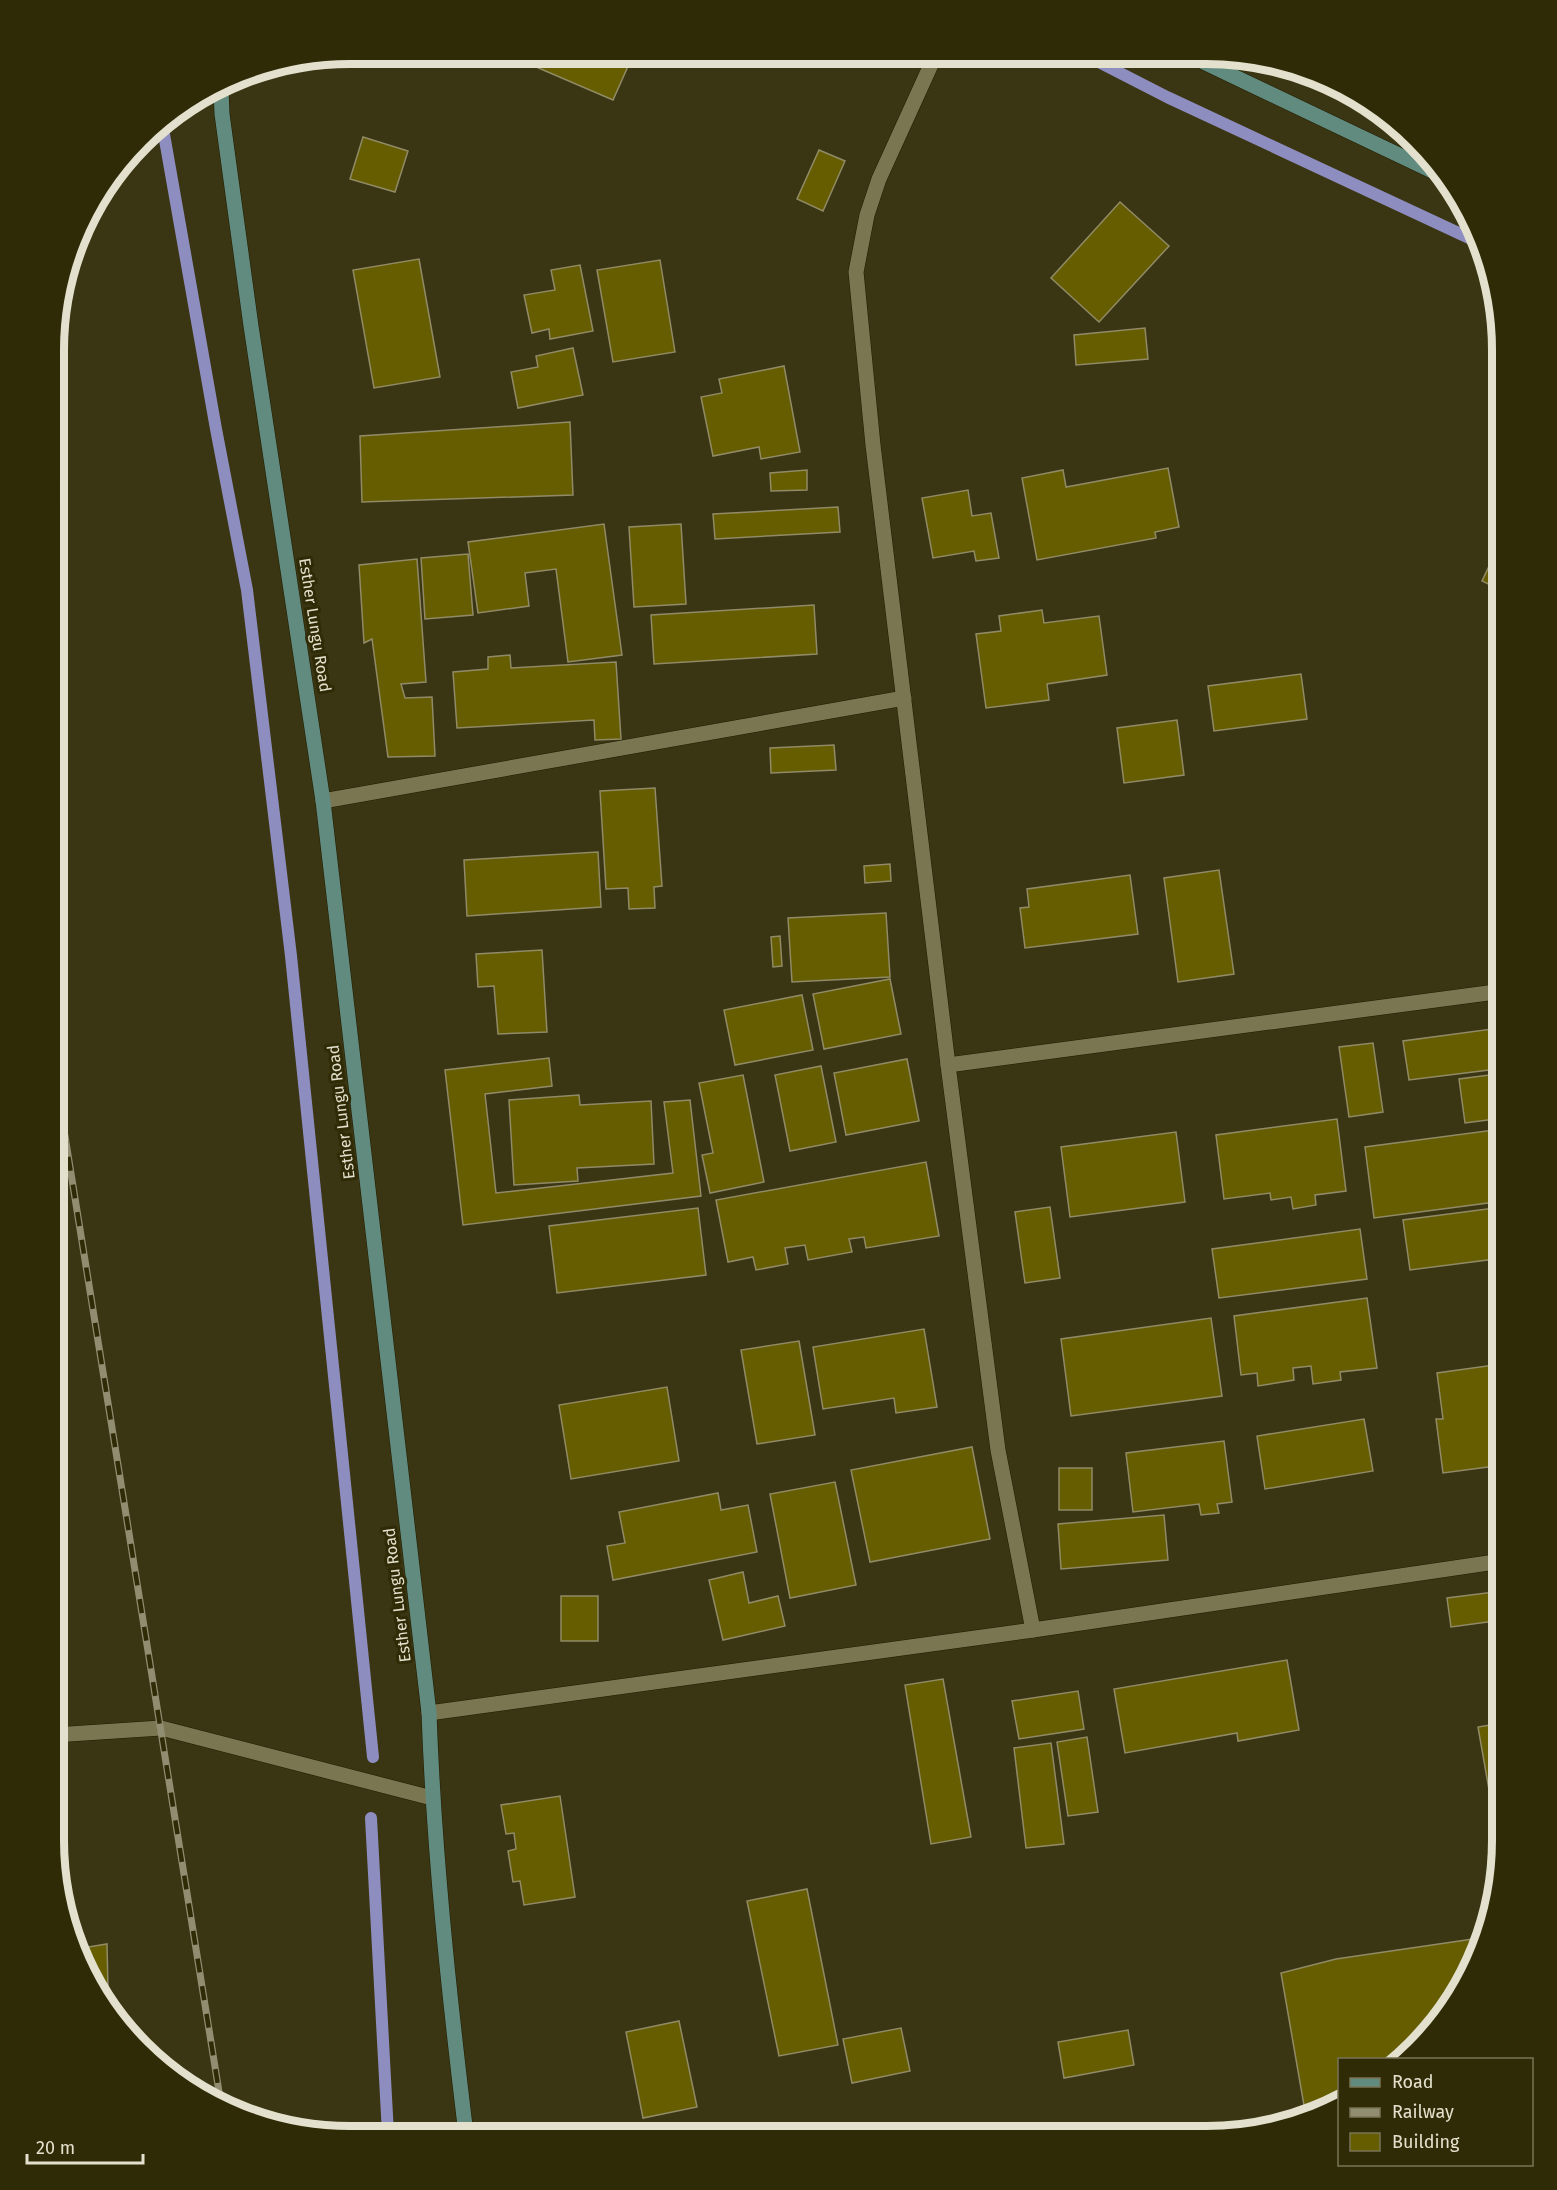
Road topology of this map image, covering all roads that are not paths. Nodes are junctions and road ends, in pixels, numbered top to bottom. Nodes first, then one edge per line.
1 (931, 64) edge
2 (1208, 64) edge
3 (221, 95) edge
4 (1427, 169) edge
5 (904, 698) junction
6 (323, 801) junction
7 (1492, 992) edge
8 (948, 1065) junction
9 (1492, 1562) edge
10 (1033, 1630) junction
11 (429, 1713) junction
12 (64, 1734) edge
13 (432, 1798) junction
14 (465, 2126) edge

1 - 5 street
2 - 4 street
3 - 6 street, Esther Lungu Road
5 - 6 street
5 - 8 street
6 - 11 street, Esther Lungu Road
7 - 8 street
8 - 10 street
9 - 10 street
10 - 11 street
11 - 13 street, Esther Lungu Road
12 - 13 street
13 - 14 street, Esther Lungu Road

